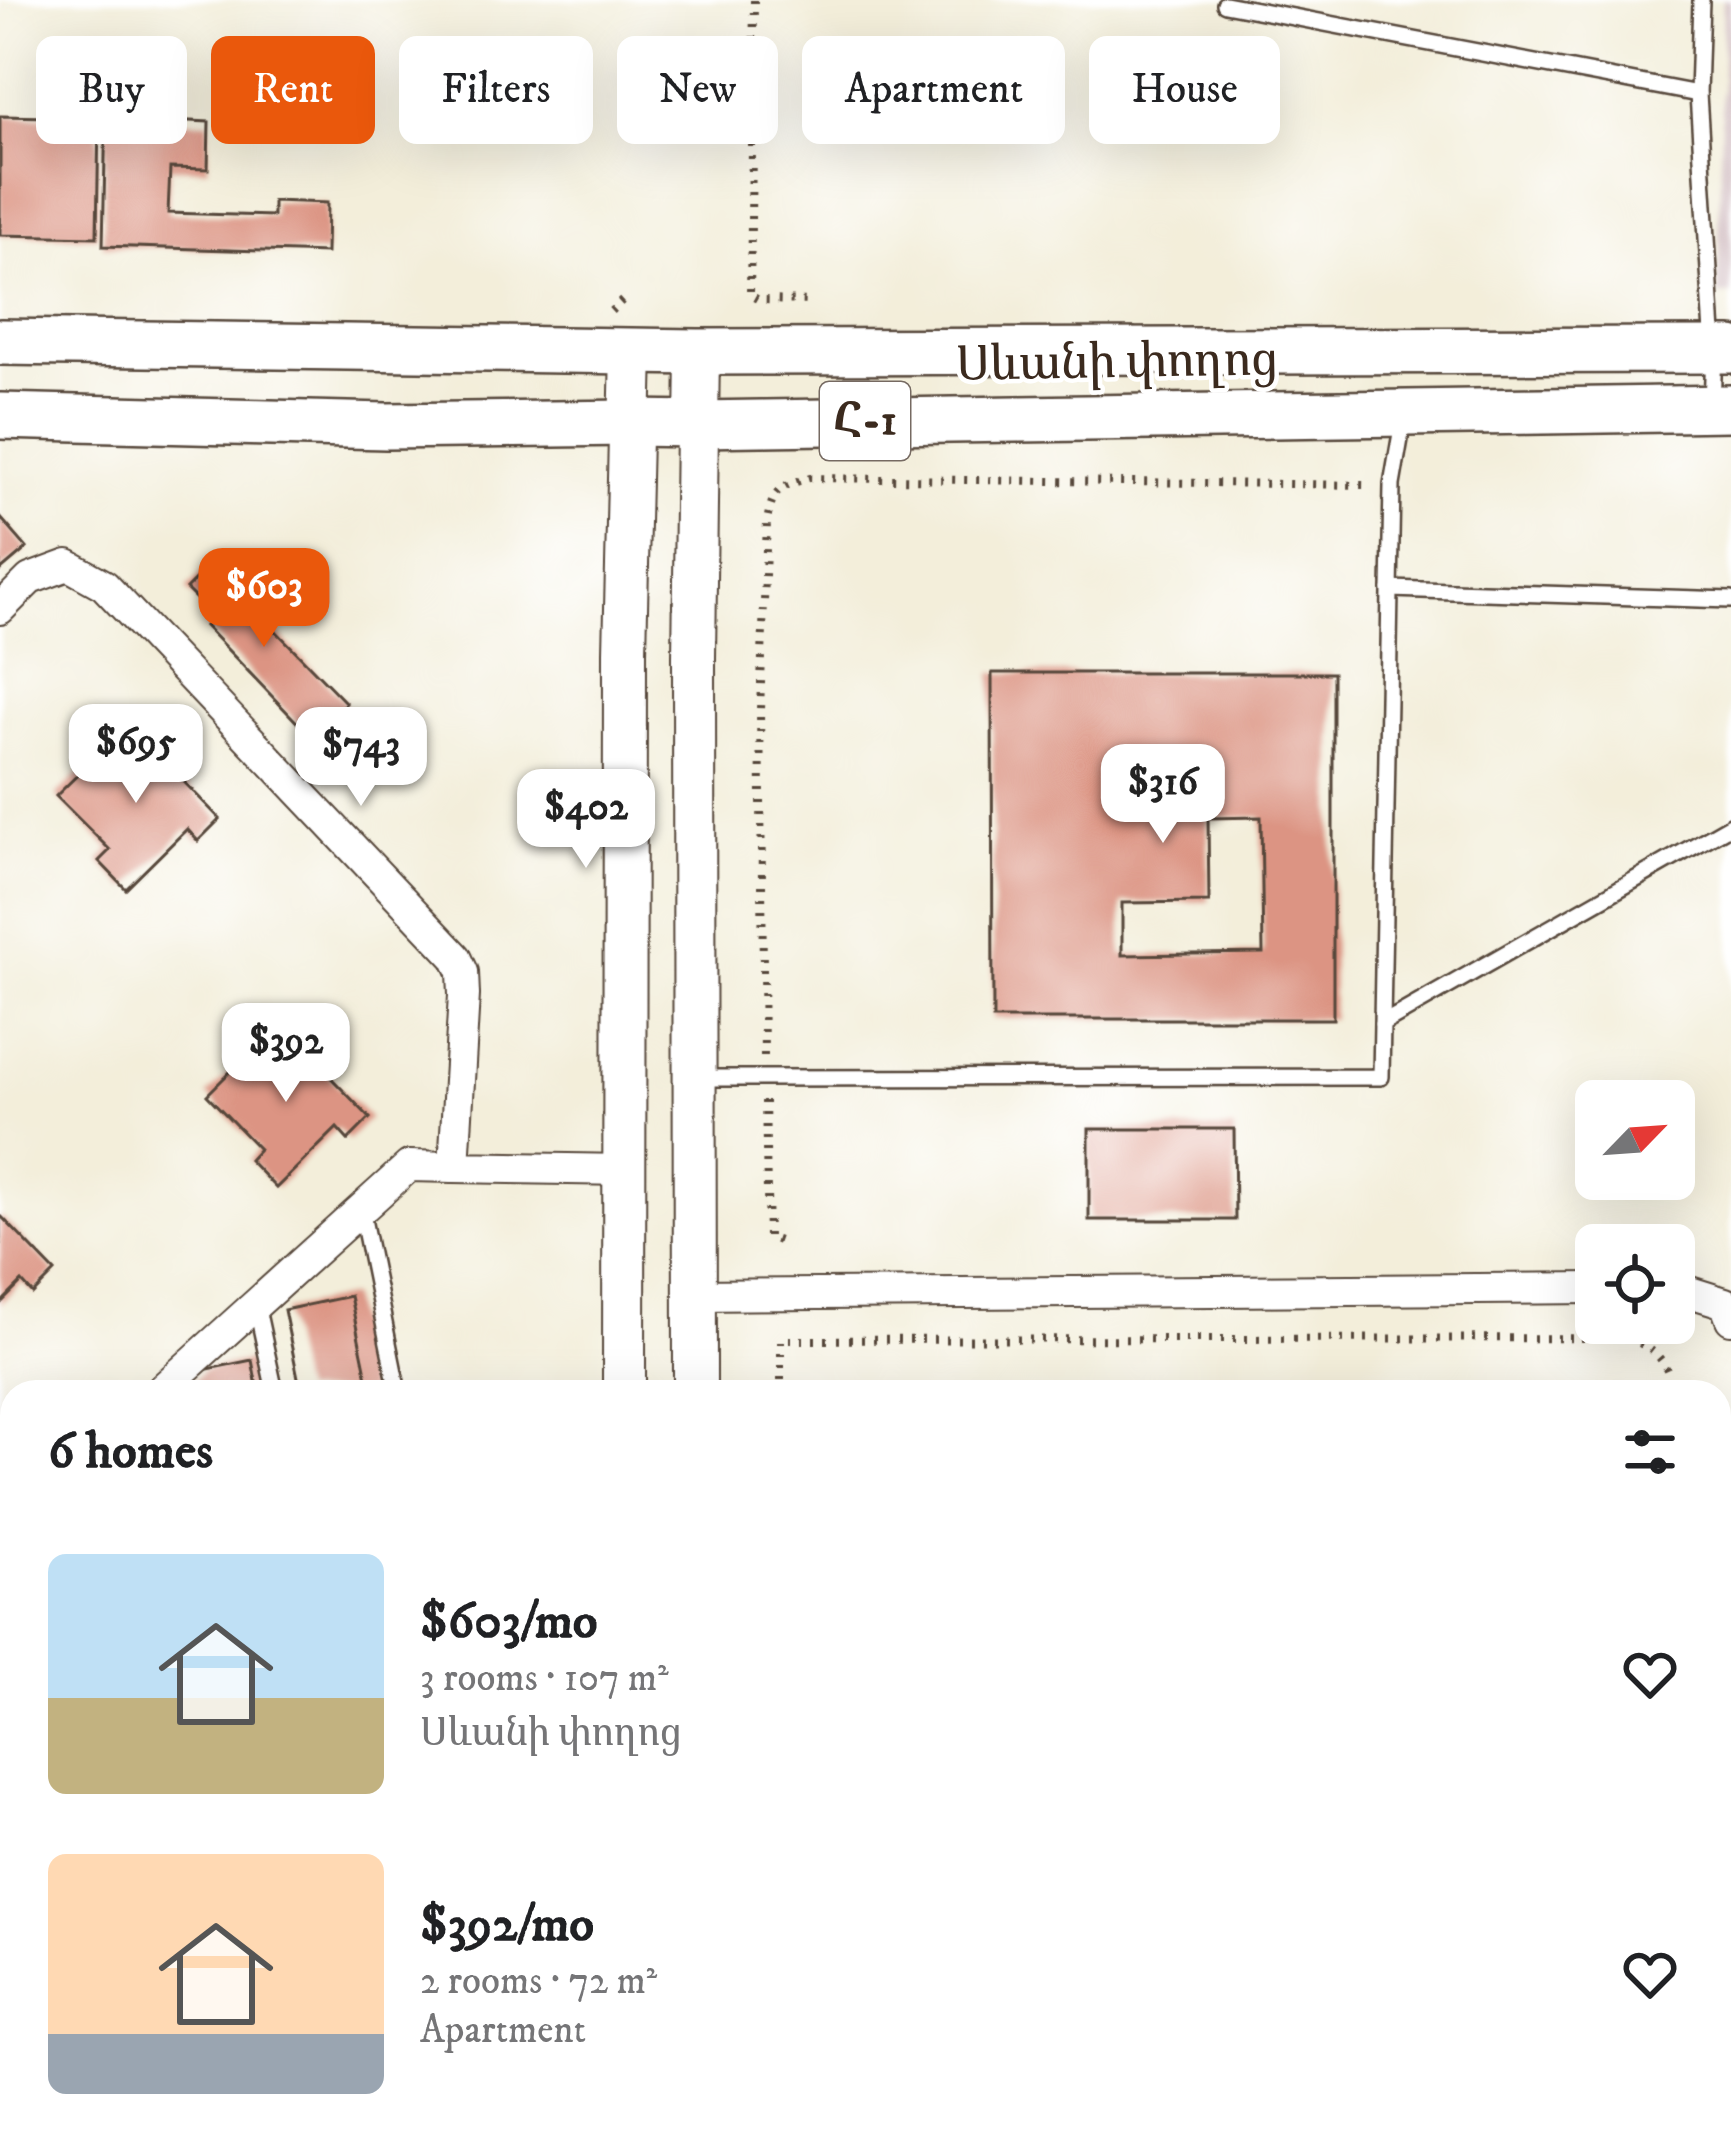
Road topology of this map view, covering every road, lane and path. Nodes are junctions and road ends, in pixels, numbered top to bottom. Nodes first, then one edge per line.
1 (754, 0) edge
2 (1701, 0) edge
3 (1225, 4) dead end
4 (1698, 94) junction
5 (812, 301) dead end
6 (0, 342) edge
7 (632, 350) junction
8 (1723, 350) edge
9 (698, 352) junction
10 (1721, 408) edge
11 (1405, 413) junction
12 (0, 416) edge
13 (631, 422) junction
14 (698, 424) junction
15 (1392, 485) junction
16 (1390, 589) junction
17 (1731, 600) edge
18 (0, 609) edge
19 (1731, 825) edge
20 (1382, 1024) junction
21 (694, 1078) junction
22 (764, 1080) junction
23 (454, 1167) junction
24 (626, 1170) junction
25 (361, 1209) junction
26 (785, 1243) dead end
27 (1575, 1288) edge
28 (1695, 1294) edge
29 (694, 1295) junction
30 (256, 1304) junction
31 (1731, 1319) edge
32 (172, 1380) edge
33 (272, 1380) edge
34 (396, 1380) edge
35 (624, 1380) edge
36 (695, 1380) edge
37 (781, 1380) edge
38 (1671, 1380) edge

1 - 5 path
2 - 4 lane
3 - 4 lane
4 - 8 lane
6 - 7 main road, Սևանի փողոց / Հ-1
7 - 9 main road, Սևանի փողոց / Հ-1
7 - 13 main road
8 - 9 main road, Սևանի փողոց / Հ-1
8 - 10 lane
9 - 14 main road
10 - 11 main road, Սևանի փողոց / Հ-1
11 - 14 main road, Սևանի փողոց / Հ-1
11 - 15 lane
12 - 13 main road, Սևանի փողոց / Հ-1
13 - 14 main road, Սևանի փողոց / Հ-1
13 - 24 main road
14 - 21 main road
15 - 16 lane
15 - 22 path
16 - 17 lane
16 - 20 lane
18 - 23 street
19 - 20 lane
20 - 22 lane
21 - 22 lane
21 - 29 main road
22 - 26 path
23 - 24 street
23 - 25 street
24 - 35 main road
25 - 30 street
25 - 34 lane
27 - 29 street
28 - 31 street
29 - 36 main road
30 - 32 street
30 - 33 lane
37 - 38 path

